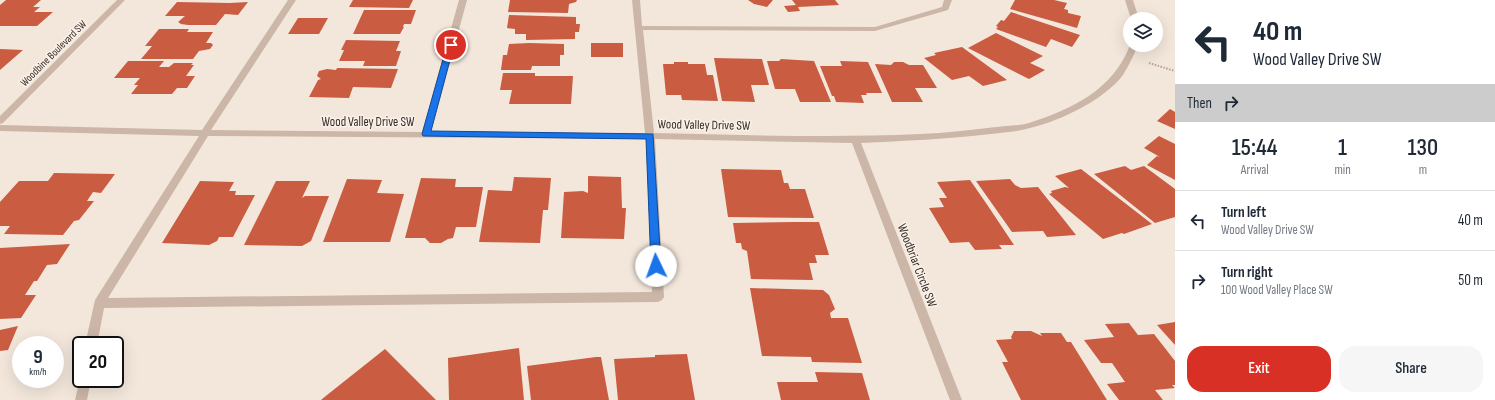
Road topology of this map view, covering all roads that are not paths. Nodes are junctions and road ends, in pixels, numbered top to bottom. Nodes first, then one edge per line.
1 (122, 0) edge
2 (292, 0) edge
3 (463, 0) edge
4 (636, 0) edge
5 (948, 0) edge
6 (1129, 0) edge
7 (1133, 12) edge
8 (639, 28) junction
9 (1131, 52) edge
10 (0, 121) edge
11 (0, 128) edge
12 (205, 133) junction
13 (426, 134) junction
14 (650, 136) junction
15 (854, 140) junction
16 (99, 303) junction
17 (93, 336) edge
18 (83, 388) edge
19 (81, 400) edge
20 (956, 400) edge

1 - 10 street, Woodbine Boulevard SW
2 - 12 street
3 - 13 street
4 - 8 street
5 - 8 street
6 - 7 street
8 - 14 street
9 - 15 street, Wood Valley Drive SW
11 - 12 street, Wood Valley Drive SW
12 - 13 street, Wood Valley Drive SW
12 - 16 street
13 - 14 street, Wood Valley Drive SW
14 - 15 street, Wood Valley Drive SW
14 - 16 street
15 - 20 street, Woodbriar Circle SW
16 - 17 street
18 - 19 street

